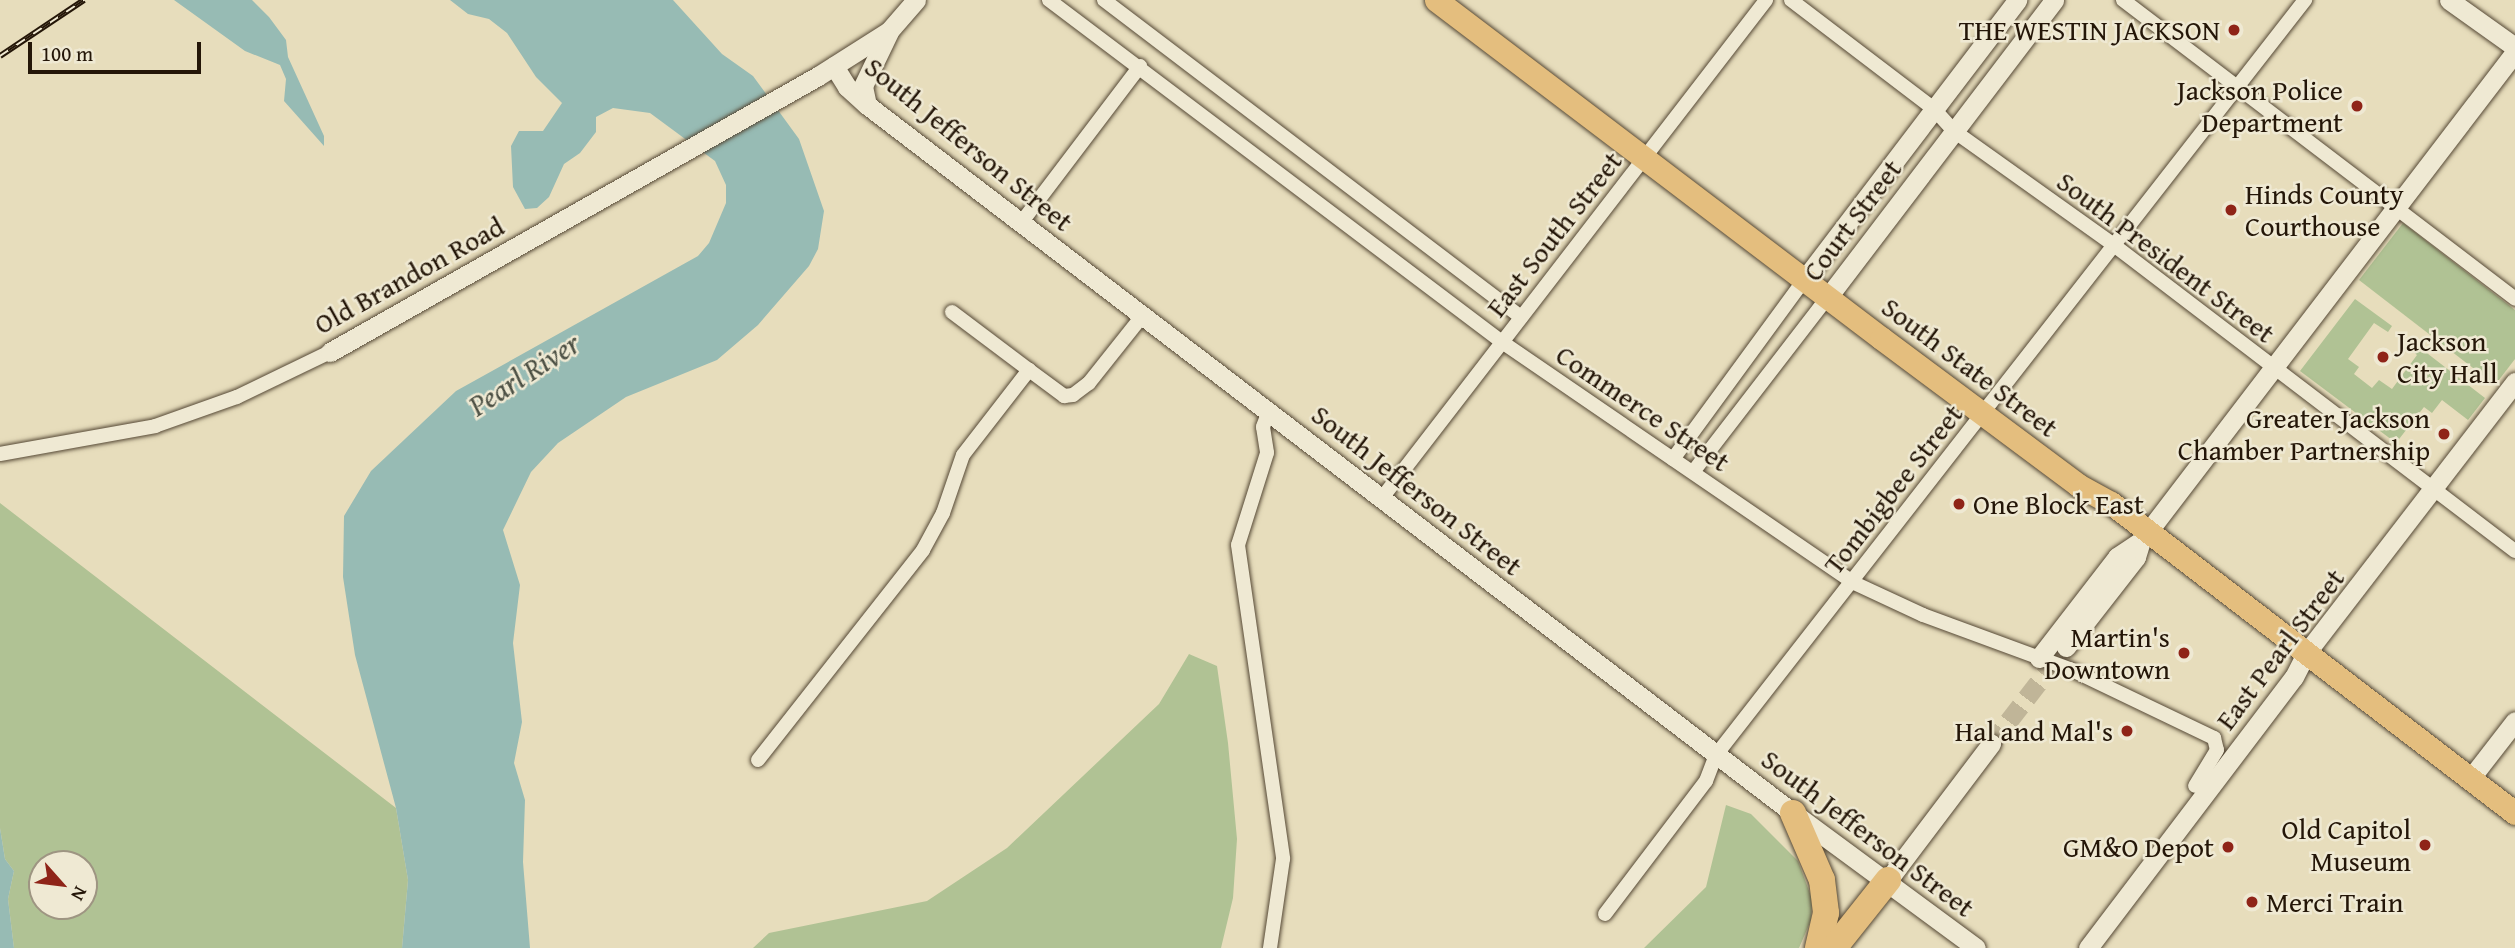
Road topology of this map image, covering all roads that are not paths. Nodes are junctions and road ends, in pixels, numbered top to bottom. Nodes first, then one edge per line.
1 (916, 0) edge
2 (1049, 0) edge
3 (1104, 0) edge
4 (1436, 0) edge
5 (1766, 0) edge
6 (1791, 0) edge
7 (2017, 0) edge
8 (2054, 0) edge
9 (2123, 0) edge
10 (2305, 0) edge
11 (2449, 0) edge
12 (889, 31) junction
13 (2515, 50) edge
14 (1140, 66) junction
15 (826, 71) junction
16 (2238, 86) junction
17 (867, 104) junction
18 (1934, 109) junction
19 (1954, 131) junction
20 (1643, 159) junction
21 (2397, 208) junction
22 (1021, 223) junction
23 (2115, 246) junction
24 (1804, 280) junction
25 (1828, 297) junction
26 (2515, 299) edge
27 (952, 312) dead end
28 (1143, 315) junction
29 (1521, 317) junction
30 (1502, 342) junction
31 (330, 352) joint
32 (2275, 369) junction
33 (1029, 370) junction
34 (2515, 382) edge
35 (1269, 411) junction
36 (1983, 414) junction
37 (0, 454) edge
38 (1673, 459) junction
39 (1693, 472) junction
40 (2435, 489) junction
41 (1382, 498) junction
42 (2145, 537) junction
43 (2515, 551) edge
44 (1852, 582) junction
45 (2066, 647) tunnel mouth
46 (2307, 652) junction
47 (2039, 658) junction
48 (2515, 722) edge
49 (2515, 743) edge
50 (1991, 744) tunnel mouth
51 (1716, 755) junction
52 (758, 761) dead end
53 (2476, 783) junction
54 (2195, 786) dead end
55 (2515, 813) edge
56 (1793, 814) junction
57 (1888, 880) junction
58 (1605, 914) dead end
59 (1270, 948) edge
60 (1818, 948) edge
61 (1834, 948) edge
62 (1976, 948) edge
63 (2088, 948) edge

1 - 12 street
2 - 14 street, Commerce Street
3 - 29 street
4 - 20 main road, South State Street
5 - 20 street, East South Street
6 - 18 street, South President Street
7 - 18 street, Court Street
8 - 19 street, Court Street
9 - 16 street
10 - 16 street, Tombigbee Street
11 - 13 street
12 - 15 street, Old Brandon Road
12 - 17 street
13 - 21 street
14 - 22 street
14 - 30 street, Commerce Street
15 - 17 street, South Jefferson Street
15 - 31 street, Old Brandon Road
16 - 21 street
16 - 23 street, Tombigbee Street
17 - 22 street, South Jefferson Street
18 - 19 street, South President Street
18 - 24 street, Court Street
19 - 23 street, South President Street
19 - 25 street, Court Street
20 - 24 main road, South State Street
20 - 29 street, East South Street
21 - 26 street
21 - 32 street
22 - 28 street, South Jefferson Street
23 - 32 street, South President Street
23 - 36 street, Tombigbee Street
24 - 25 main road, South State Street
24 - 38 street, Court Street
25 - 36 main road, South State Street
25 - 39 street, Court Street
27 - 33 street
28 - 33 street
28 - 35 street, South Jefferson Street
29 - 30 street, East South Street
30 - 38 street, Commerce Street
30 - 41 street, East South Street
31 - 37 street, Old Brandon Road
32 - 40 street, South President Street
32 - 42 street
33 - 52 street
34 - 40 street, East Pearl Street
35 - 41 street, South Jefferson Street
35 - 59 street
36 - 42 main road, South State Street
36 - 44 street, Tombigbee Street
38 - 39 street, Commerce Street
39 - 44 street, Commerce Street
40 - 43 street, South President Street
40 - 46 street, East Pearl Street
41 - 51 street, South Jefferson Street
42 - 45 street
42 - 46 main road, South State Street
42 - 47 street
44 - 47 street, Commerce Street
44 - 51 street, Tombigbee Street
46 - 53 main road, South State Street
46 - 63 street, East Pearl Street
47 - 54 street, Commerce Street
48 - 53 street
49 - 53 street
50 - 57 street
51 - 56 street, South Jefferson Street
51 - 58 street, Tombigbee Street
53 - 55 main road, South State Street
56 - 57 street, South Jefferson Street
56 - 60 highway
57 - 61 highway
57 - 62 street, South Jefferson Street

